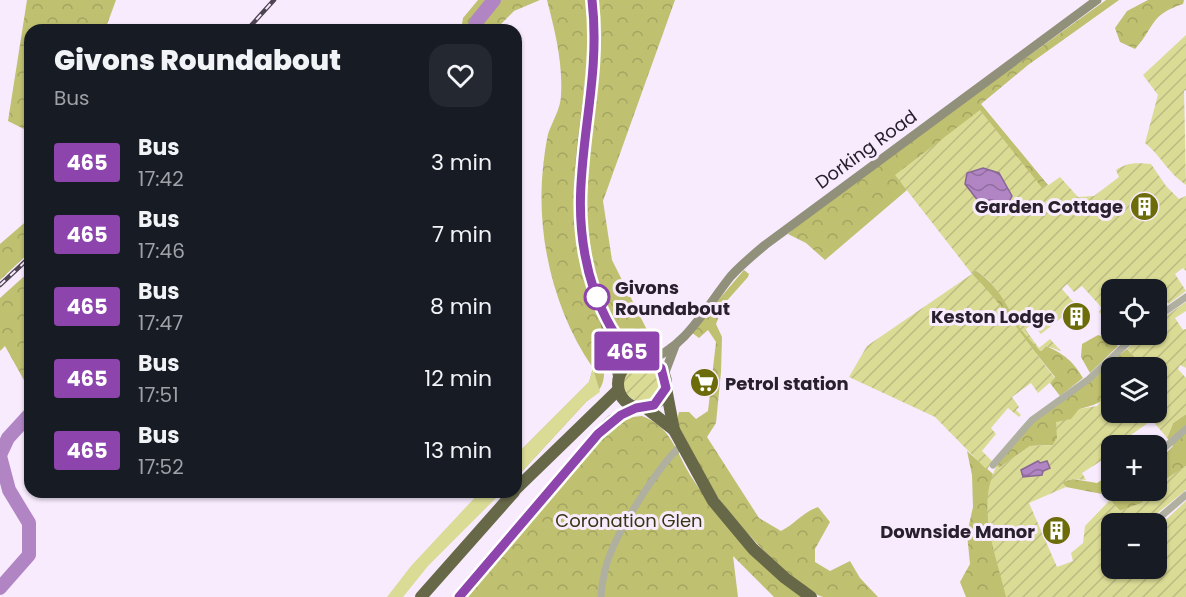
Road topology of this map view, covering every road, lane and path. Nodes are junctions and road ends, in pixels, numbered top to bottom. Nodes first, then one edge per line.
1 (592, 0) edge
2 (1097, 0) edge
3 (1186, 297) edge
4 (1167, 310) edge
5 (605, 320) junction
6 (1125, 345) edge
7 (675, 346) junction
8 (642, 360) junction
9 (664, 375) junction
10 (618, 376) junction
11 (666, 388) junction
12 (618, 390) junction
13 (641, 408) junction
14 (1186, 429) edge
15 (674, 430) junction
16 (1167, 445) edge
17 (681, 446) junction
18 (993, 465) dead end
19 (522, 484) edge
20 (1186, 495) edge
21 (509, 498) edge
22 (1165, 513) edge
23 (422, 597) edge
24 (459, 597) edge
25 (601, 597) edge
26 (811, 597) edge

1 - 5 main road
2 - 7 main road, Dorking Road
3 - 4 street
5 - 8 main road
5 - 10 main road
6 - 18 street
7 - 8 main road, Dorking Road
7 - 9 main road, Dorking Road
8 - 9 highway
8 - 10 highway
9 - 11 highway
10 - 12 highway
11 - 13 highway
11 - 15 highway
12 - 13 highway
12 - 19 highway
13 - 15 highway
13 - 24 highway
14 - 16 street
15 - 17 highway
17 - 25 street
17 - 26 highway
20 - 22 street
21 - 23 highway

